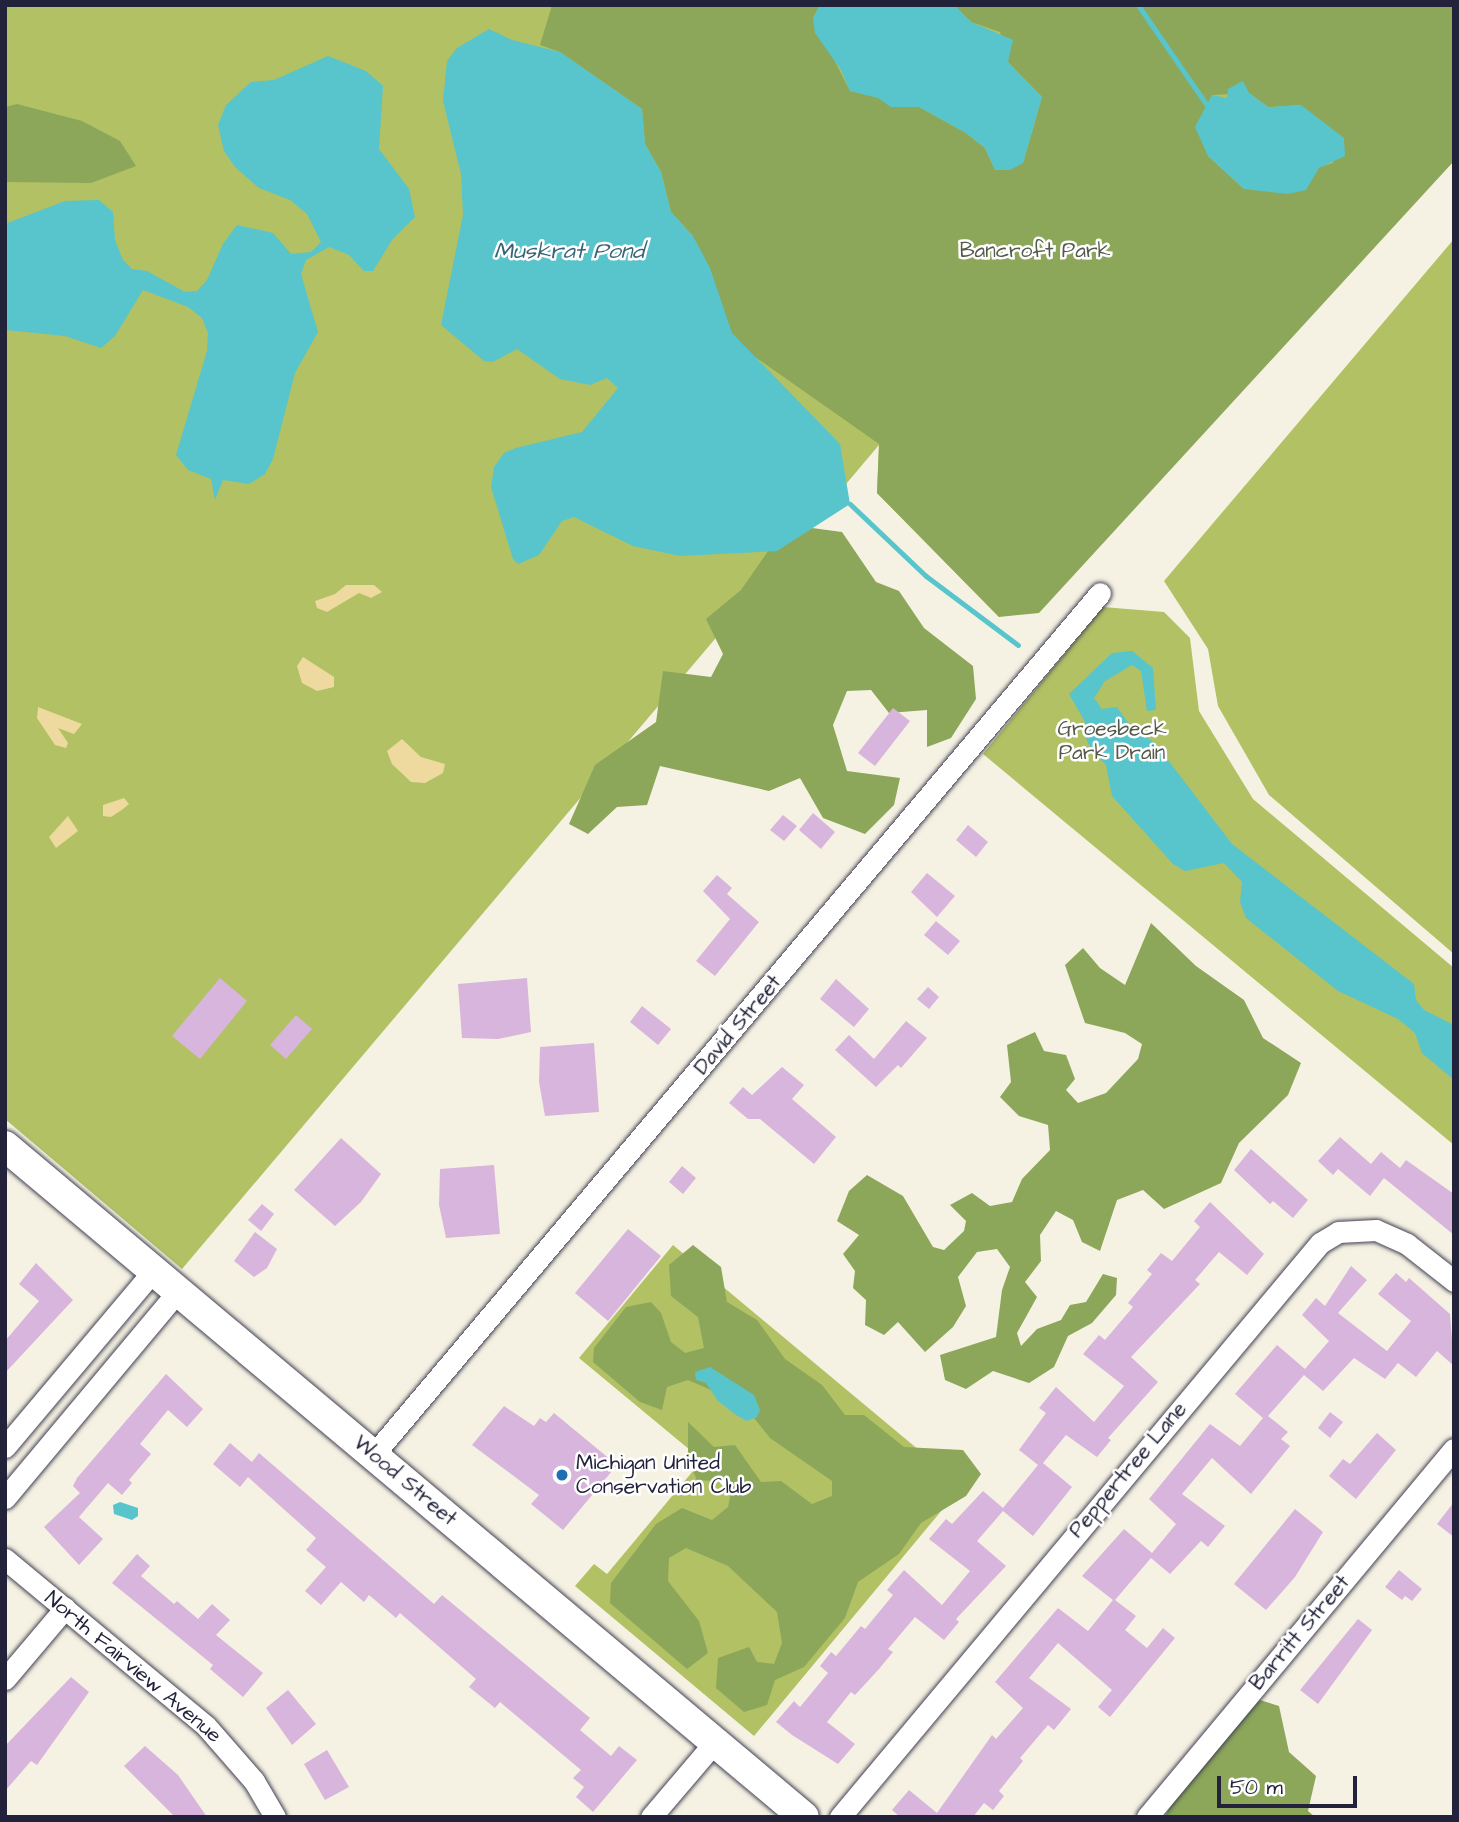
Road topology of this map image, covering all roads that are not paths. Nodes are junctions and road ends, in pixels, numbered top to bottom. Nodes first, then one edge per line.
1 (1100, 593) dead end
2 (5, 1146) edge
3 (153, 1271) junction
4 (1454, 1281) edge
5 (178, 1292) junction
6 (5, 1447) edge
7 (1454, 1449) edge
8 (374, 1454) junction
9 (5, 1498) edge
10 (5, 1559) edge
11 (65, 1608) junction
12 (5, 1679) edge
13 (714, 1742) junction
14 (275, 1817) edge
15 (651, 1817) edge
16 (804, 1817) edge
17 (840, 1817) edge
18 (1147, 1817) edge

1 - 8 street, David Street
2 - 3 street, Wood Street
3 - 5 street, Wood Street
3 - 6 street
4 - 17 street, Peppertree Lane
5 - 8 street, Wood Street
5 - 9 street
7 - 18 street, Barritt Street
8 - 13 street, Wood Street
10 - 11 street, North Fairview Avenue
11 - 12 street
11 - 14 street, North Fairview Avenue
13 - 15 street
13 - 16 street, Wood Street

